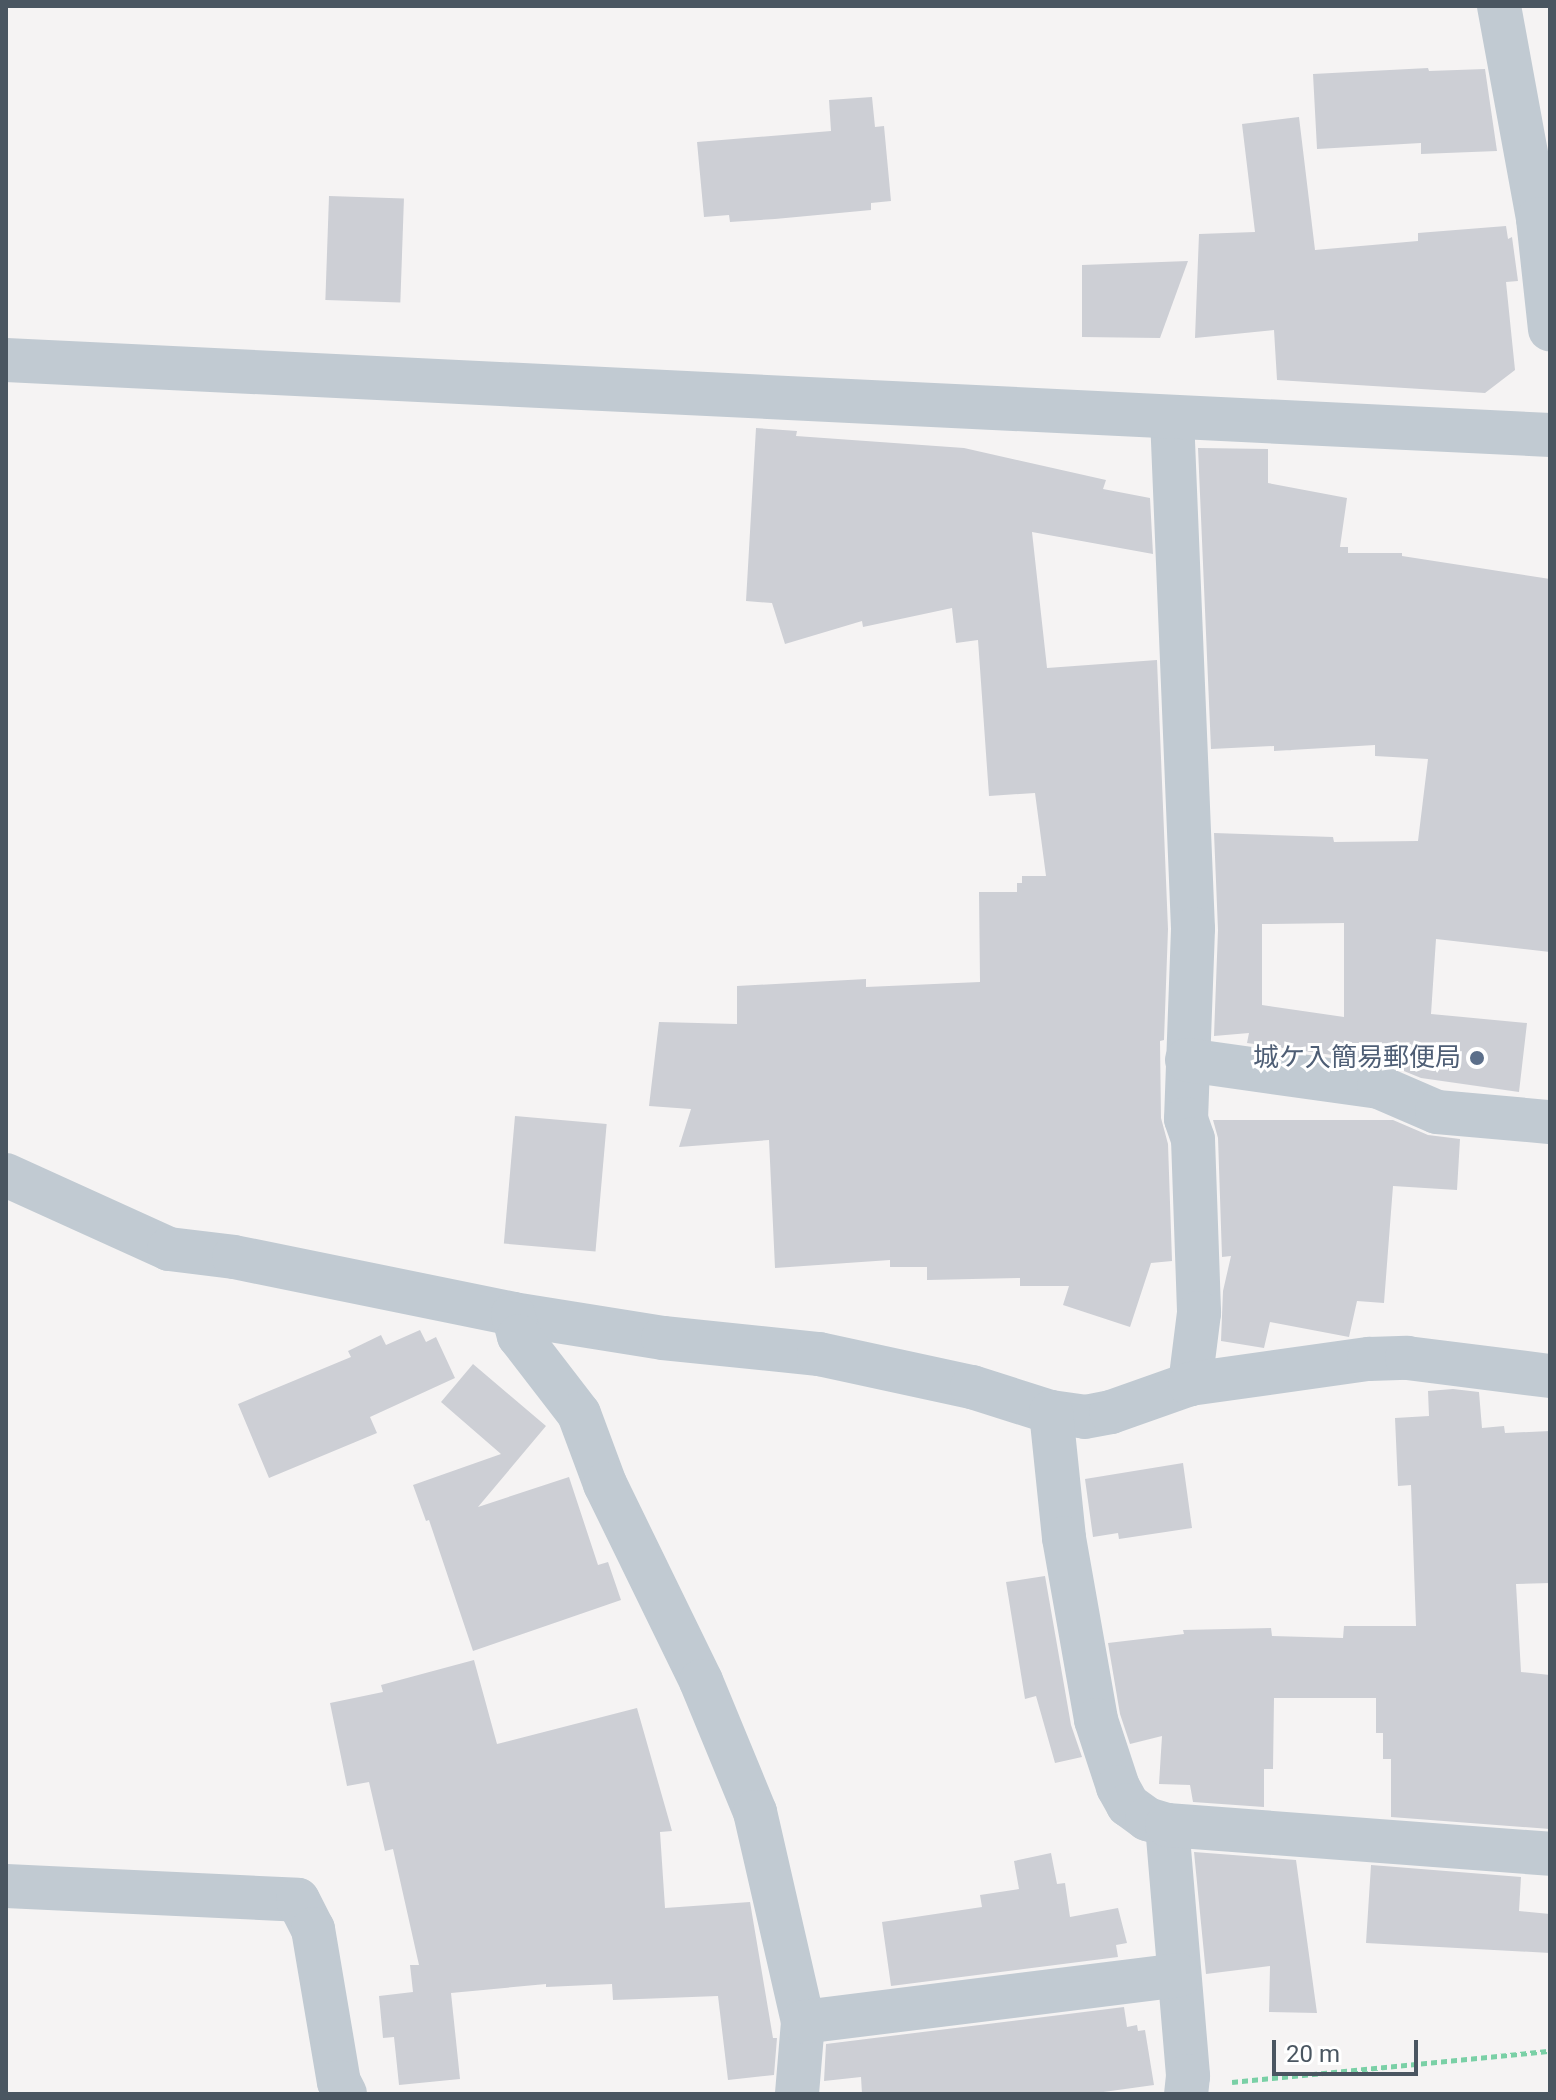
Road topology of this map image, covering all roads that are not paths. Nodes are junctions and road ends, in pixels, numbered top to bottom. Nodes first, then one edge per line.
1 (1499, 6) edge
2 (1550, 329) edge
3 (6, 360) edge
4 (1172, 417) junction
5 (1550, 435) edge
6 (1187, 1060) junction
7 (1550, 1122) edge
8 (6, 1175) edge
9 (513, 1314) junction
10 (1550, 1376) edge
11 (1190, 1384) junction
12 (1051, 1412) junction
13 (1167, 1825) junction
14 (1550, 1854) edge
15 (6, 1886) edge
16 (1179, 1975) junction
17 (803, 2022) junction
18 (1187, 2090) edge
19 (786, 2092) edge
20 (345, 2094) edge

1 - 2 street
3 - 4 street
4 - 5 street
4 - 6 street
6 - 7 street
6 - 11 street
8 - 9 street
9 - 12 street
9 - 17 street
10 - 11 street
11 - 12 street
12 - 13 street
13 - 14 street
13 - 16 street
15 - 20 street
16 - 17 street
16 - 18 street
17 - 19 street

